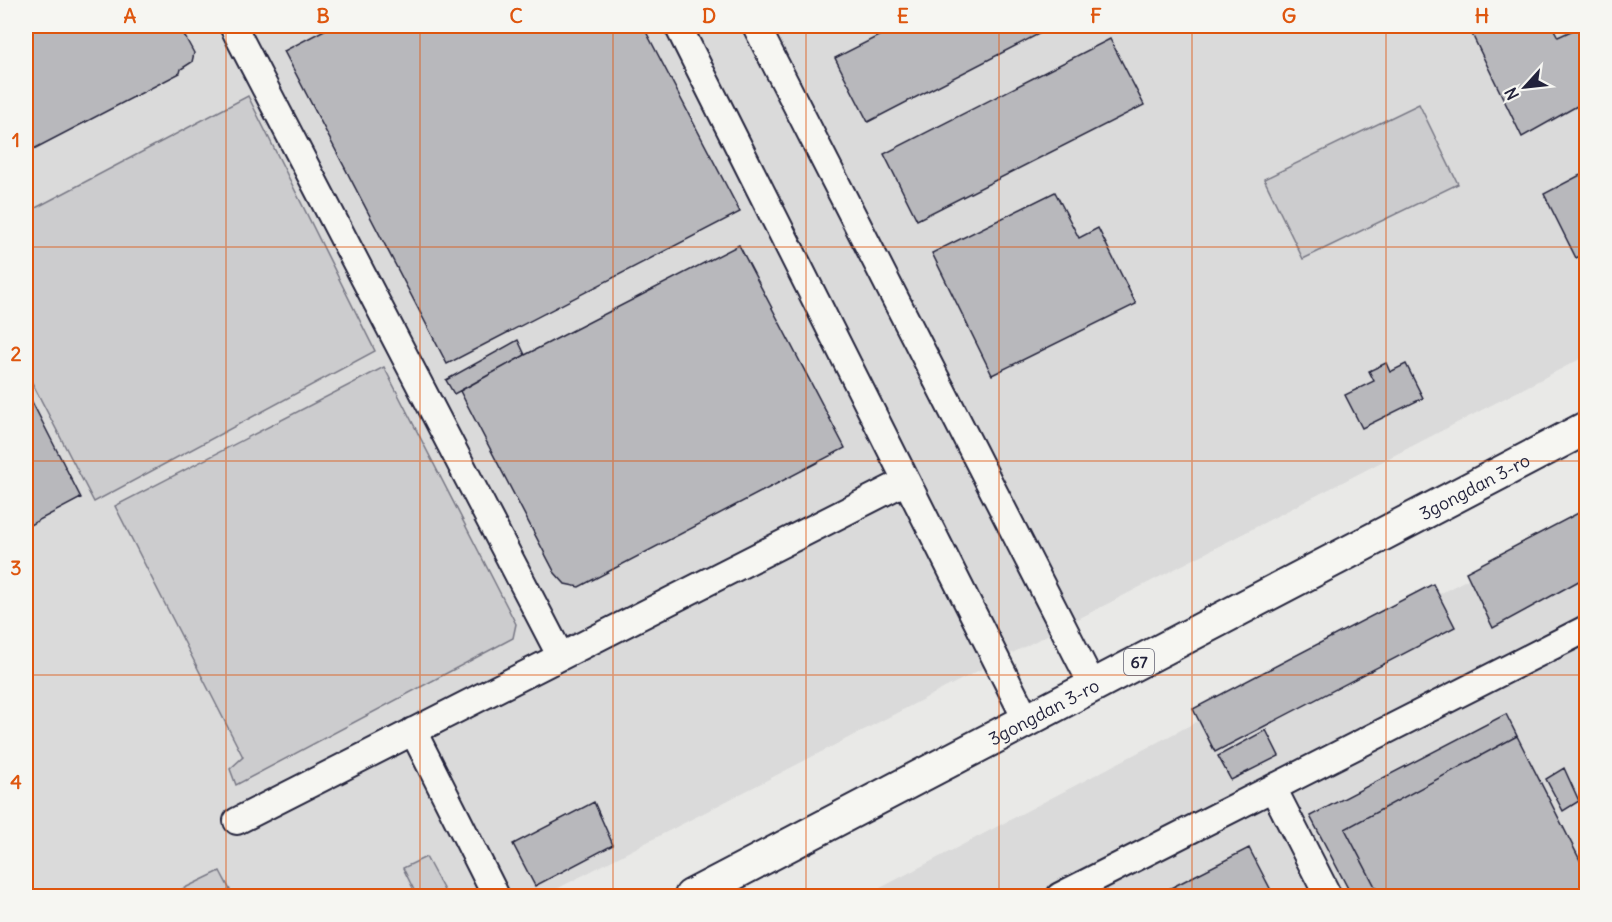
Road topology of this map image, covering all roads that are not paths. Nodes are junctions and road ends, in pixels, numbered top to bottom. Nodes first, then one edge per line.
1 (232, 26) edge
2 (678, 26) edge
3 (756, 26) edge
4 (1587, 428) edge
5 (906, 481) junction
6 (1587, 629) edge
7 (560, 656) junction
8 (1093, 686) junction
9 (1027, 721) junction
10 (413, 731) junction
11 (1273, 788) junction
12 (237, 822) dead end
13 (496, 897) edge
14 (691, 897) edge
15 (1059, 897) edge
16 (1329, 897) edge

1 - 7 lane
2 - 5 lane
3 - 8 lane
4 - 8 main road, 3gongdan 3-ro / 67
5 - 7 lane
5 - 9 lane
6 - 11 lane
7 - 10 lane
8 - 9 main road, 3gongdan 3-ro / 67
9 - 14 main road, 3gongdan 3-ro / 67
10 - 12 lane
10 - 13 lane
11 - 15 lane
11 - 16 lane

